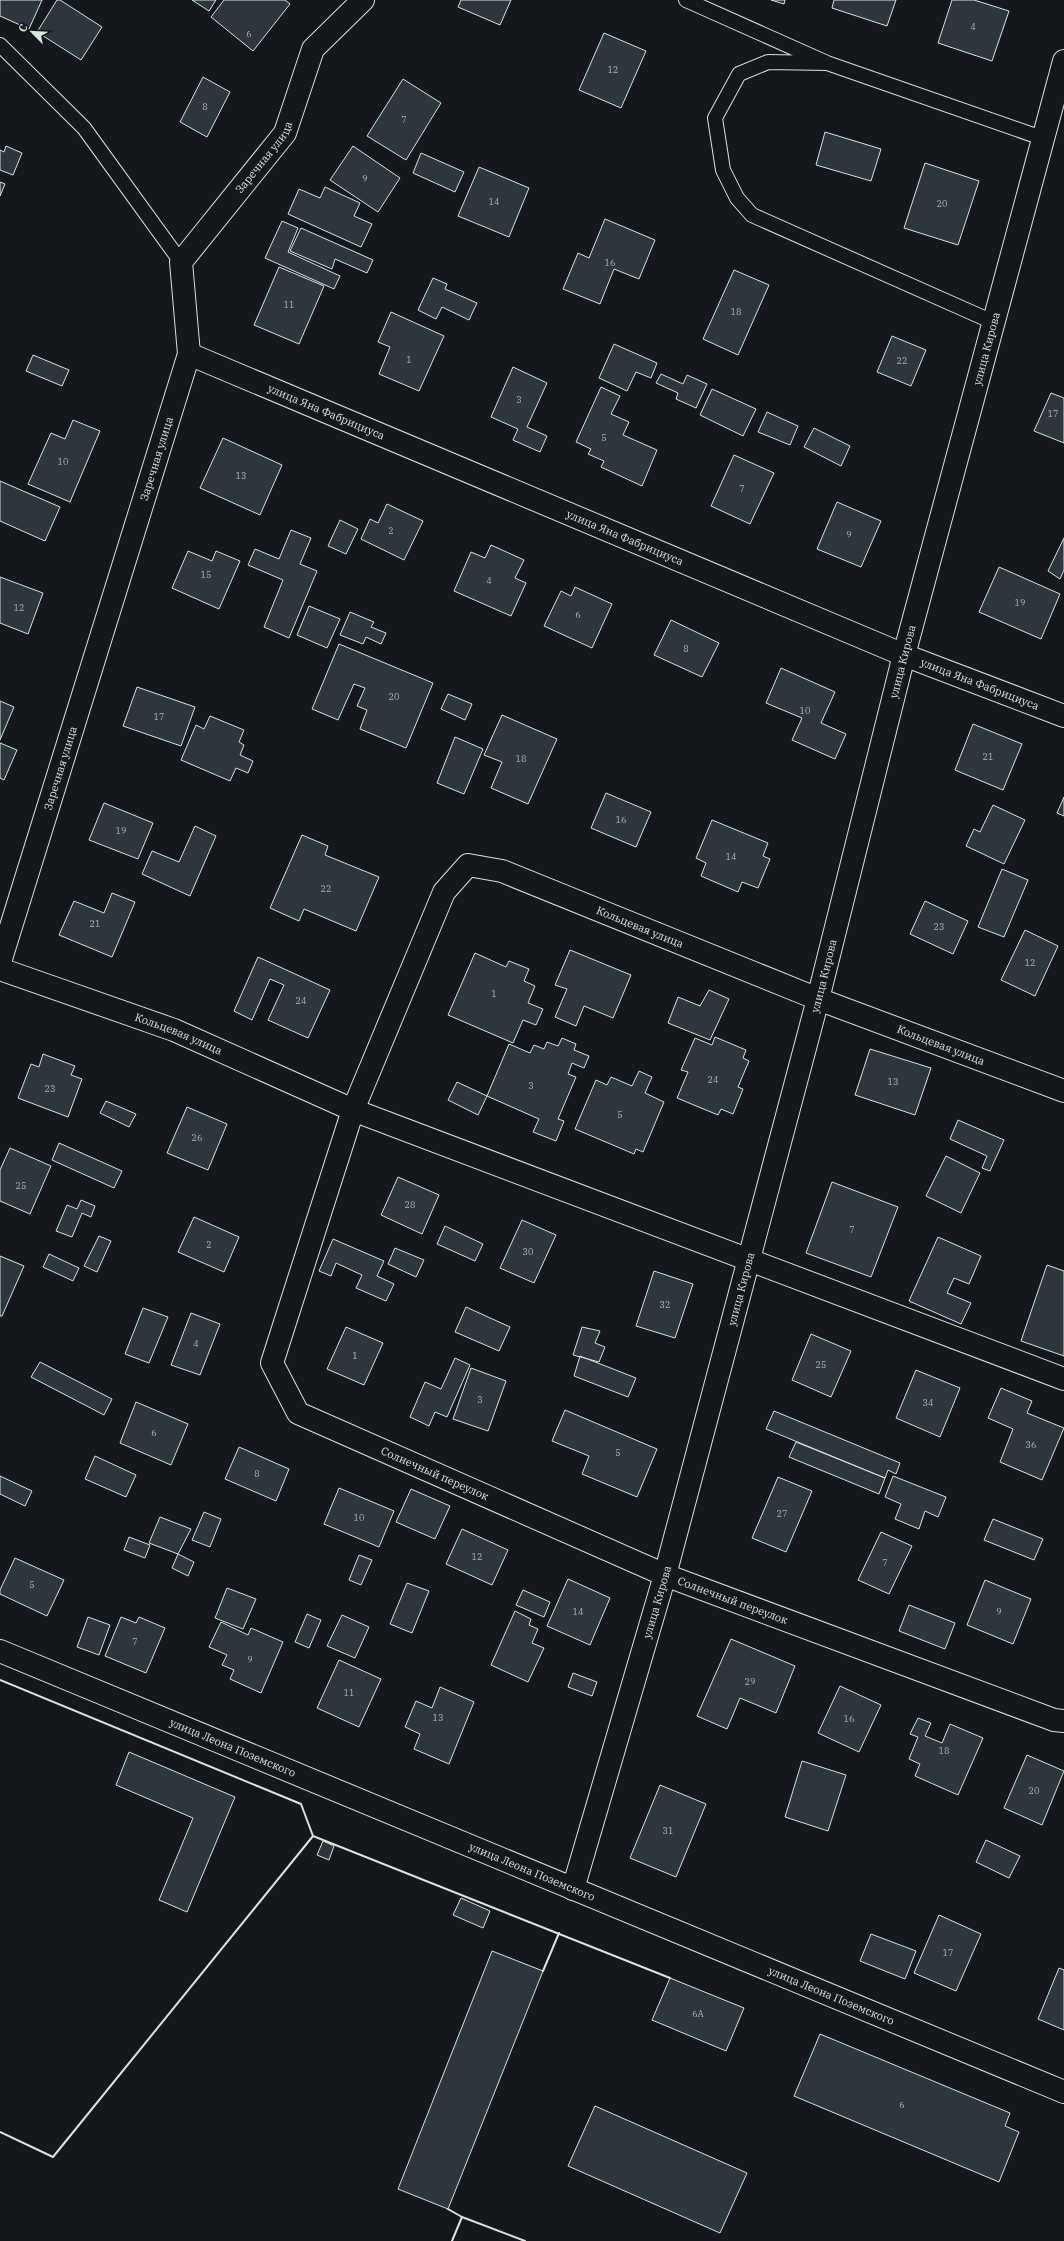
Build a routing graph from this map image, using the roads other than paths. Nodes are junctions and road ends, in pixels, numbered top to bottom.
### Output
1 (363, 0) edge
2 (686, 0) edge
3 (0, 45) edge
4 (1064, 61) edge
5 (827, 63) junction
6 (1042, 138) junction
7 (181, 262) junction
8 (993, 322) junction
9 (189, 354) junction
10 (904, 655) junction
11 (1064, 716) edge
12 (0, 962) edge
13 (0, 969) edge
14 (818, 999) junction
15 (1064, 1091) edge
16 (353, 1110) junction
17 (749, 1261) junction
18 (1064, 1379) edge
19 (298, 1413) joint
20 (665, 1575) junction
21 (0, 1651) edge
22 (1064, 1721) edge
23 (573, 1889) junction
24 (1064, 2092) edge

1 - 7 street, Заречная улица
2 - 5 lane
3 - 7 lane
4 - 6 street, улица Кирова
5 - 6 lane
5 - 8 lane
6 - 8 street, улица Кирова
7 - 9 street, Заречная улица
8 - 10 street, улица Кирова
9 - 10 street, улица Яна Фабрициуса
9 - 12 street, Заречная улица
10 - 11 street, улица Яна Фабрициуса
10 - 14 street, улица Кирова
13 - 16 street, Кольцевая улица
14 - 15 street, Кольцевая улица
14 - 16 street, Кольцевая улица
14 - 17 street, улица Кирова
16 - 17 street, Кольцевая улица
16 - 19 street, Кольцевая улица
17 - 18 street, Кольцевая улица
17 - 20 street, улица Кирова
19 - 20 street, Солнечный переулок
20 - 22 street, Солнечный переулок
20 - 23 street, улица Кирова
21 - 23 street, улица Леона Поземского
23 - 24 street, улица Леона Поземского

